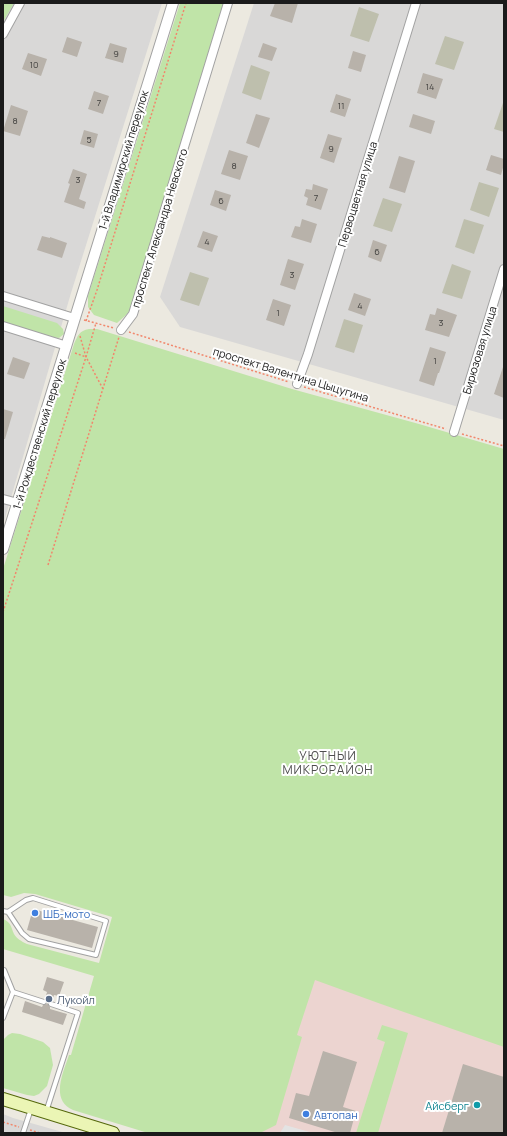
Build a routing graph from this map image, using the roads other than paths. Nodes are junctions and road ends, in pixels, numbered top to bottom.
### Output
1 (20, 3) edge
2 (172, 3) edge
3 (228, 3) edge
4 (416, 3) edge
5 (3, 34) edge
6 (504, 269) edge
7 (3, 296) edge
8 (74, 318) junction
9 (3, 326) edge
10 (121, 330) road end
11 (66, 346) junction
12 (297, 384) road end
13 (454, 432) road end
14 (3, 499) edge
15 (18, 503) junction
16 (3, 549) edge
17 (5, 912) edge
18 (3, 970) edge
19 (13, 992) junction
20 (44, 1002) dead end
21 (51, 1004) dead end
22 (3, 1018) edge
23 (3, 1099) edge
24 (31, 1108) junction
25 (46, 1112) junction
26 (23, 1133) edge
27 (113, 1133) edge

1 - 5 street
2 - 8 street, 1-й Владимирский переулок
3 - 10 street, проспект Александра Невского
4 - 12 street, Первоцветная улица
6 - 13 street, Бирюзовая улица
7 - 8 street
8 - 11 street, 1-й Рождественский переулок
9 - 11 street
11 - 15 street, 1-й Рождественский переулок
14 - 15 street
15 - 16 street, 1-й Рождественский переулок
17 - 17 lane
18 - 19 lane
19 - 20 lane
19 - 22 lane
21 - 25 lane
23 - 24 main road
24 - 25 main road
24 - 26 lane
25 - 27 main road

